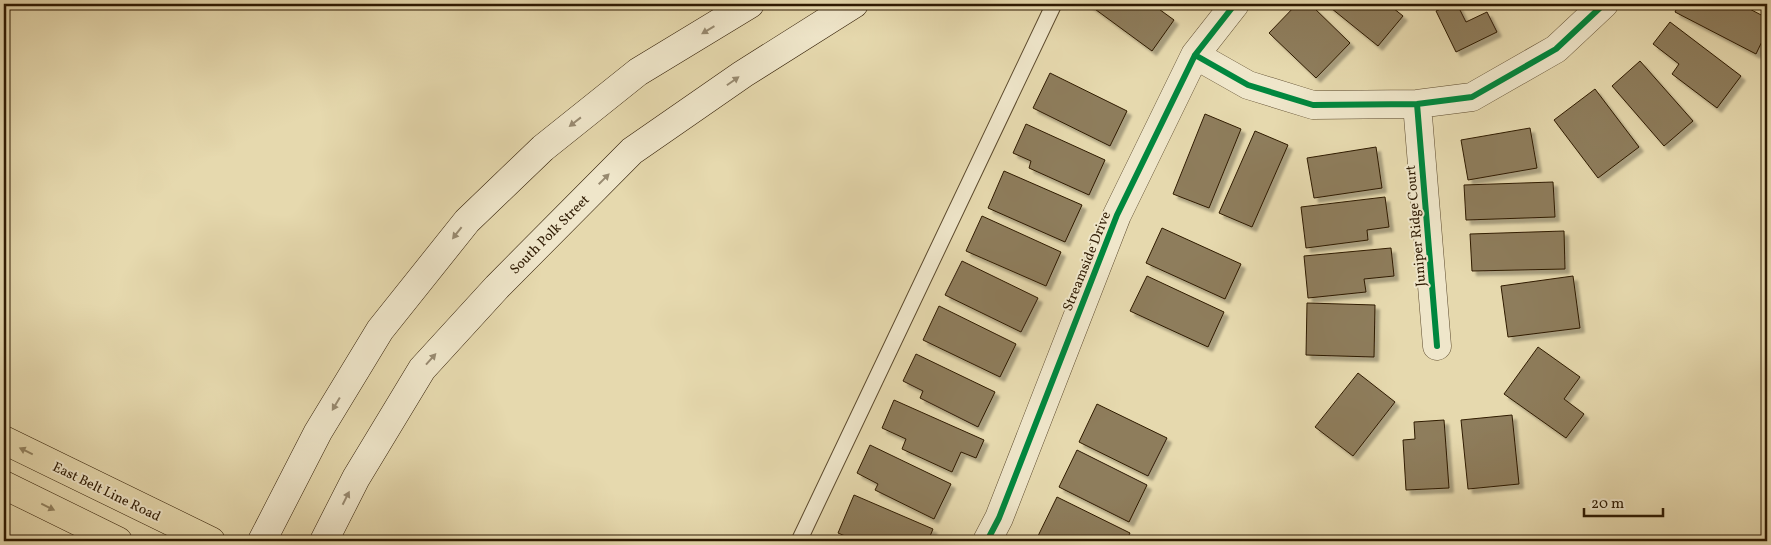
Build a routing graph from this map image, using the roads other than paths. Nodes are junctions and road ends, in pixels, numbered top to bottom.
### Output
1 (750, 4) edge
2 (854, 4) edge
3 (1054, 4) edge
4 (1236, 4) edge
5 (1604, 4) edge
6 (1195, 55) junction
7 (1417, 104) junction
8 (1437, 346) dead end
9 (4, 440) edge
10 (4, 486) edge
11 (118, 541) edge
12 (211, 541) edge
13 (262, 541) edge
14 (324, 541) edge
15 (799, 541) edge
16 (987, 541) edge

1 -> 13 main road
14 -> 2 main road, South Polk Street
3 - 15 lane
4 - 6 main road, Streamside Drive
5 - 7 main road
6 - 7 main road
6 - 16 main road, Streamside Drive
7 - 8 main road, Juniper Ridge Court
12 -> 9 main road, East Belt Line Road
10 -> 11 main road

